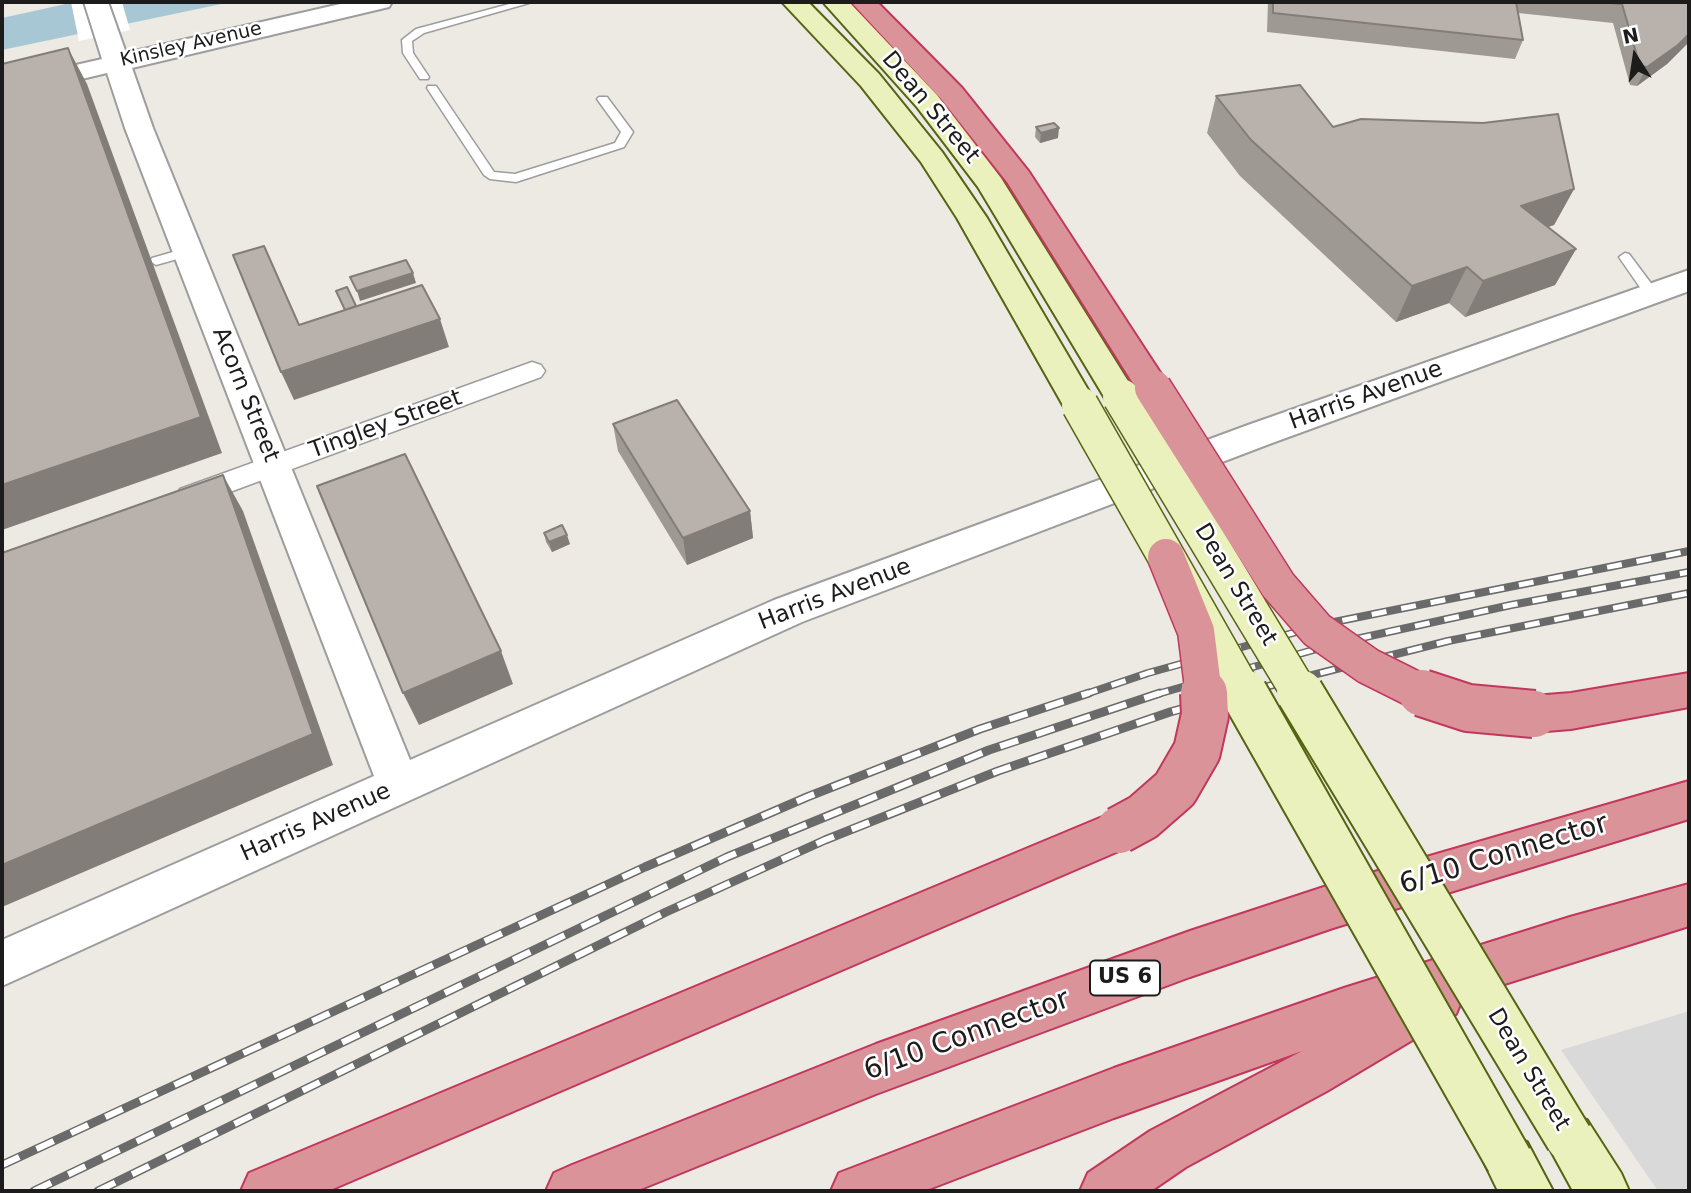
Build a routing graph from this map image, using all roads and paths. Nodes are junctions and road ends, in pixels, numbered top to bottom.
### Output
1 (96, 2) edge
2 (380, 2) edge
3 (794, 2) edge
4 (835, 2) edge
5 (863, 2) edge
6 (523, 3) edge
7 (114, 63) junction
8 (424, 77) dead end
9 (432, 88) dead end
10 (2, 90) edge
11 (606, 104) dead end
12 (1625, 257) dead end
13 (1689, 280) edge
14 (1651, 293) junction
15 (532, 371) dead end
16 (1137, 393) junction
17 (274, 466) junction
18 (170, 503) edge
19 (1166, 557) junction
20 (1689, 690) edge
21 (398, 786) junction
22 (1689, 800) edge
23 (1689, 905) edge
24 (1498, 962) junction
25 (2, 963) edge
26 (1518, 1176) edge
27 (267, 1191) edge
28 (572, 1191) edge
29 (857, 1191) edge
30 (1106, 1191) edge
31 (1603, 1191) edge

1 - 7 street, Acorn Street
2 - 7 street, Kinsley Avenue
3 - 19 main road, Dean Street, bridge
4 - 16 main road, Dean Street
5 - 16 highway
6 - 8 lane
7 - 10 street, Kinsley Avenue
7 - 17 street, Acorn Street
9 - 11 lane
12 - 14 lane
13 - 14 street, Harris Avenue
14 - 21 street, Harris Avenue
15 - 17 street, Tingley Street
16 - 20 highway, bridge
16 - 31 main road, Dean Street, bridge
17 - 18 street, Tingley Street
17 - 21 street, Acorn Street
19 - 26 main road, Dean Street, bridge
19 - 27 highway, bridge
21 - 25 street, Harris Avenue
22 - 28 highway, 6/10 Connector / US 6
23 - 24 highway
24 - 29 highway
24 - 30 highway

